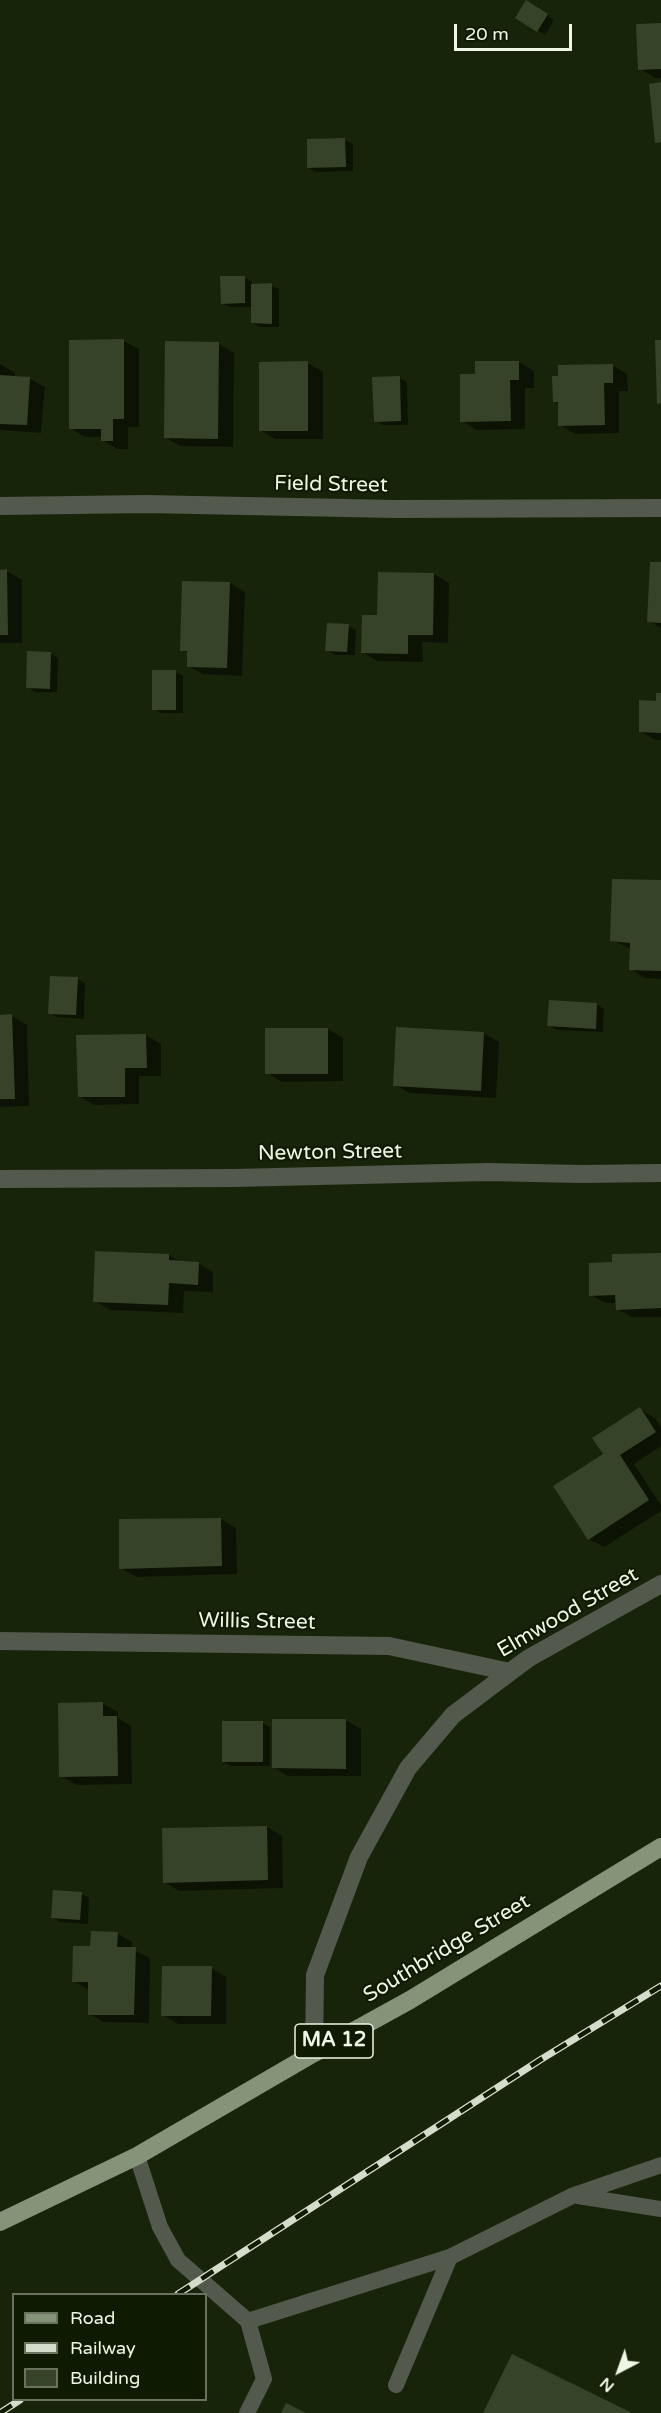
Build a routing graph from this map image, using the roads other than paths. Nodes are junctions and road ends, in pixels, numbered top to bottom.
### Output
1 (0, 506) edge
2 (661, 508) edge
3 (661, 1173) edge
4 (0, 1179) edge
5 (661, 1584) edge
6 (0, 1641) edge
7 (510, 1672) junction
8 (661, 1847) edge
9 (314, 2052) junction
10 (137, 2156) junction
11 (661, 2165) edge
12 (574, 2195) junction
13 (661, 2209) edge
14 (0, 2222) edge
15 (450, 2257) junction
16 (248, 2321) junction
17 (396, 2385) dead end
18 (247, 2413) edge

1 - 2 street, Field Street
3 - 4 street, Newton Street
5 - 7 street, Elmwood Street
6 - 7 street, Willis Street
7 - 9 street, Elmwood Street
8 - 9 main road, Southbridge Street / MA 12
9 - 10 main road, Southbridge Street / MA 12
10 - 14 main road, Southbridge Street / MA 12
10 - 16 lane
11 - 12 lane
12 - 13 lane
12 - 15 lane
15 - 16 lane
15 - 17 lane
16 - 18 lane

